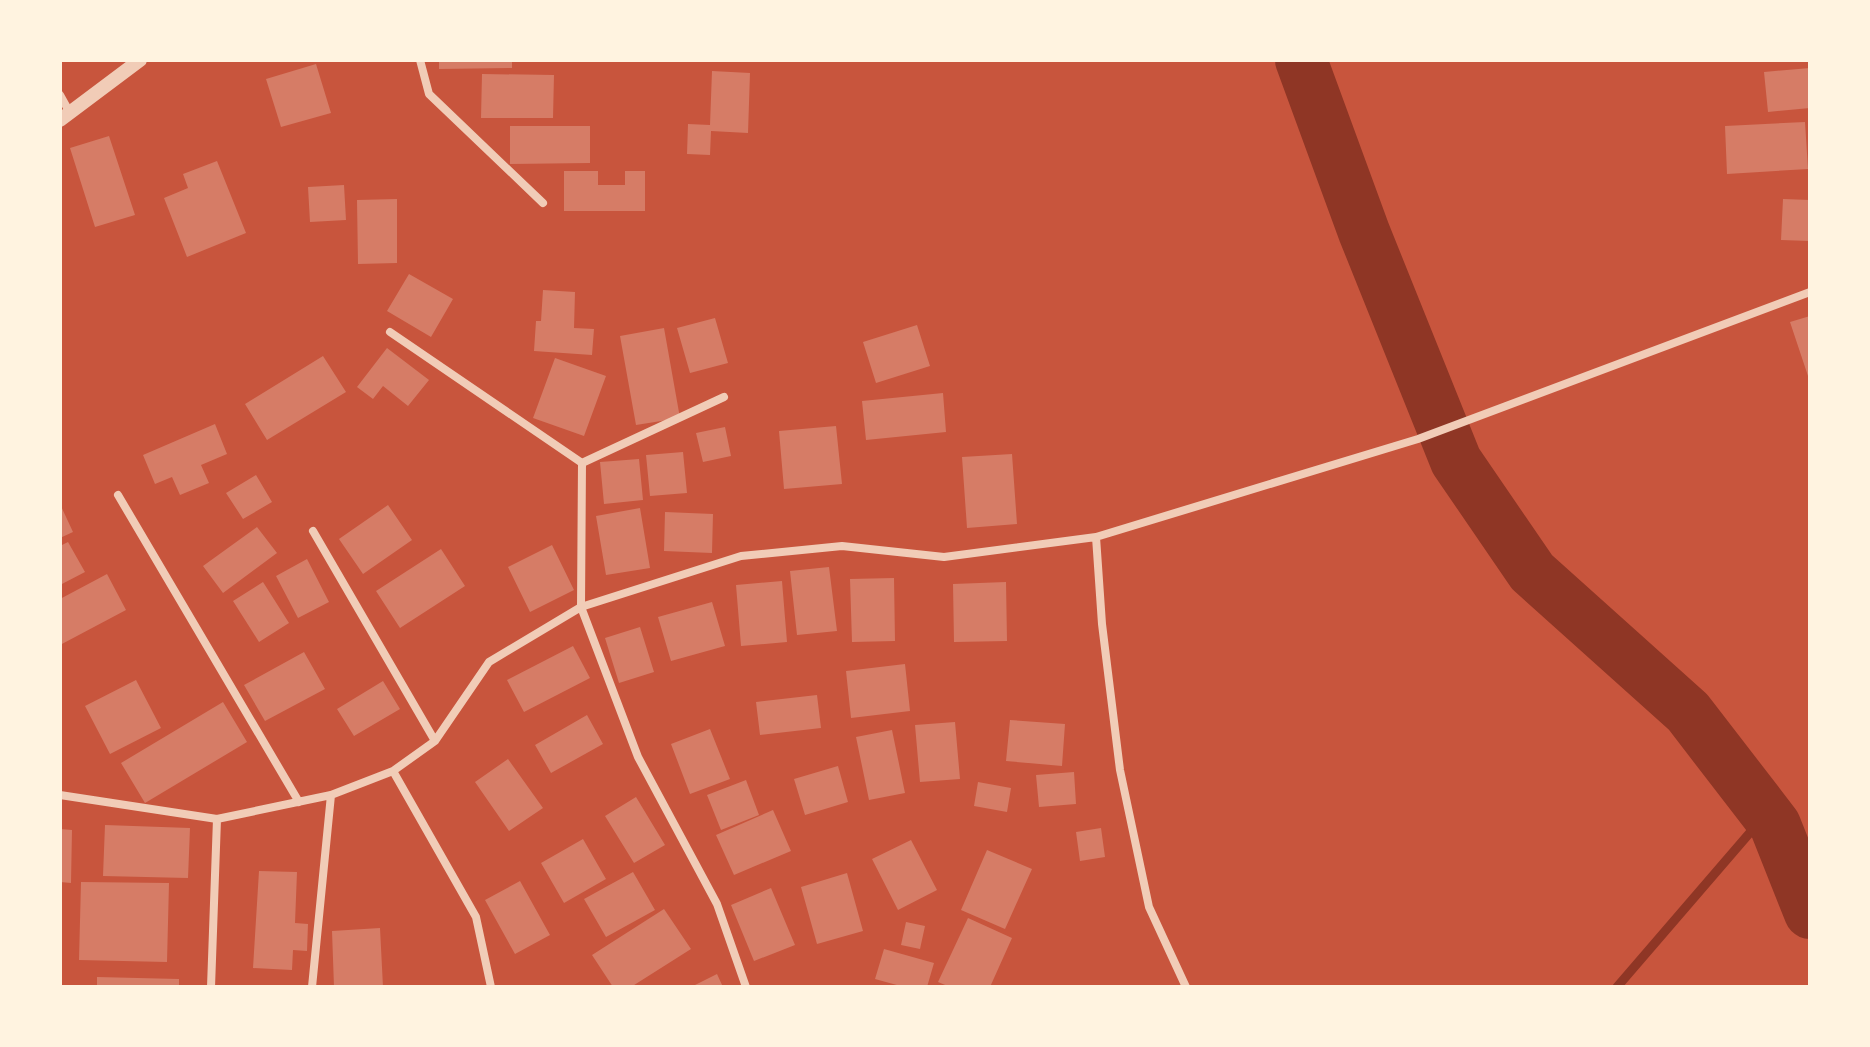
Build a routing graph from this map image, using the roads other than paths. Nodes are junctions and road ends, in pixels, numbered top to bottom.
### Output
1 (140, 60) edge
2 (420, 60) edge
3 (60, 95) edge
4 (65, 117) edge
5 (543, 203) dead end
6 (1810, 292) edge
7 (390, 332) dead end
8 (724, 397) dead end
9 (582, 463) junction
10 (118, 495) dead end
11 (313, 531) dead end
12 (1096, 537) junction
13 (581, 607) junction
14 (435, 741) junction
15 (393, 771) junction
16 (60, 795) edge
17 (331, 795) junction
18 (299, 802) junction
19 (217, 819) junction
20 (211, 987) edge
21 (312, 987) edge
22 (491, 987) edge
23 (746, 987) edge
24 (1186, 987) edge

1 - 4 street
2 - 5 street
3 - 4 street
6 - 12 street
7 - 9 street
8 - 9 street
9 - 13 street
10 - 18 street
11 - 14 street
12 - 13 street
12 - 24 street
13 - 14 street
13 - 23 street
14 - 15 street
15 - 17 street
15 - 22 street
16 - 19 street
17 - 18 street
17 - 21 street
18 - 19 street
19 - 20 street

